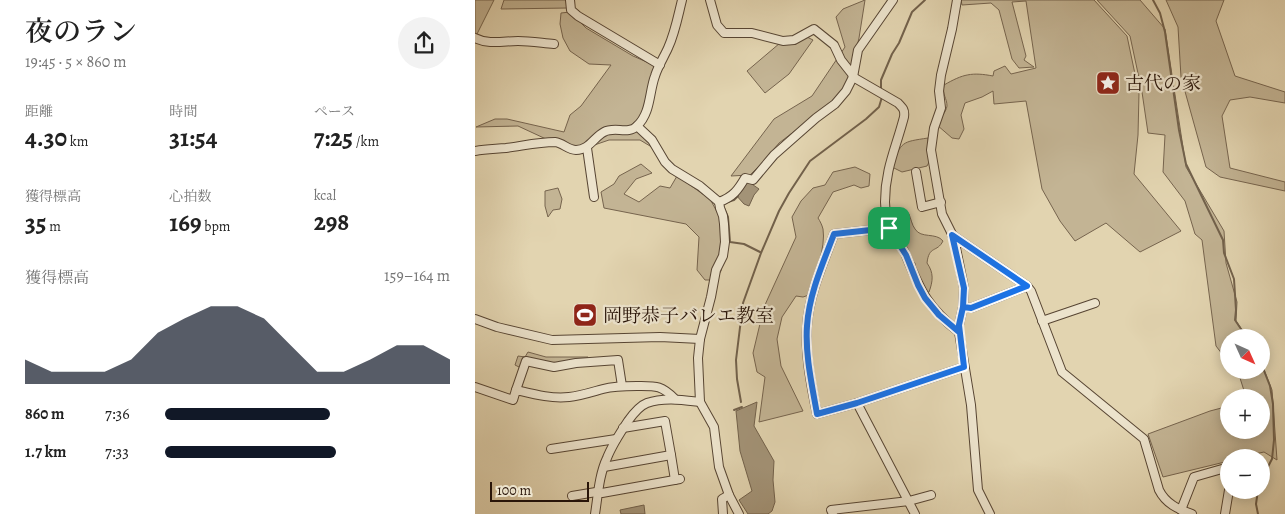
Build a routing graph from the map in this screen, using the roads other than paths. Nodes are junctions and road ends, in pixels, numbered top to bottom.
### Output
1 (570, 0) edge
2 (682, 0) edge
3 (710, 0) edge
4 (893, 0) edge
5 (957, 0) edge
6 (475, 38) edge
7 (554, 44) dead end
8 (660, 65) junction
9 (853, 77) junction
10 (637, 126) junction
11 (587, 148) junction
12 (475, 151) edge
13 (916, 172) dead end
14 (594, 198) dead end
15 (719, 202) junction
16 (941, 202) junction
17 (889, 228) junction
18 (952, 235) junction
19 (1027, 286) junction
20 (1095, 303) dead end
21 (963, 307) junction
22 (475, 319) edge
23 (1042, 322) junction
24 (959, 332) junction
25 (700, 339) junction
26 (964, 367) junction
27 (622, 386) junction
28 (475, 387) edge
29 (516, 390) junction
30 (675, 399) junction
31 (700, 402) junction
32 (857, 403) junction
33 (623, 428) junction
34 (616, 439) junction
35 (553, 446) dead end
36 (671, 455) junction
37 (604, 467) junction
38 (1220, 470) edge
39 (598, 493) junction
40 (729, 495) junction
41 (931, 495) dead end
42 (572, 496) dead end
43 (1228, 499) edge
44 (909, 501) junction
45 (1181, 510) junction
46 (595, 514) edge
47 (723, 514) edge
48 (739, 514) edge
49 (833, 514) edge
50 (915, 514) edge
51 (990, 514) edge
52 (1192, 514) edge
53 (1225, 514) edge

1 - 8 street
2 - 8 street
3 - 9 street
4 - 9 street
5 - 16 street
6 - 7 street
8 - 10 street
9 - 15 street
9 - 17 street
10 - 11 street
10 - 15 street
11 - 12 street
11 - 14 street
13 - 16 street
15 - 25 street
16 - 18 street
17 - 24 street
17 - 32 street
18 - 19 street
18 - 21 street
19 - 21 street
19 - 23 street
20 - 23 street
21 - 24 street
22 - 25 street
23 - 45 street
24 - 26 street
25 - 31 street
26 - 32 street
26 - 51 street
27 - 29 street
27 - 29 street
27 - 30 street
28 - 29 street
30 - 31 street
30 - 33 street
31 - 40 street
32 - 44 street
33 - 34 street
33 - 36 street
34 - 35 street
34 - 37 street
36 - 37 street
36 - 39 street
37 - 39 street
38 - 45 street
39 - 42 street
39 - 46 street
40 - 47 street
40 - 48 street
41 - 44 street
43 - 53 street
44 - 49 street
44 - 50 street
45 - 52 street

